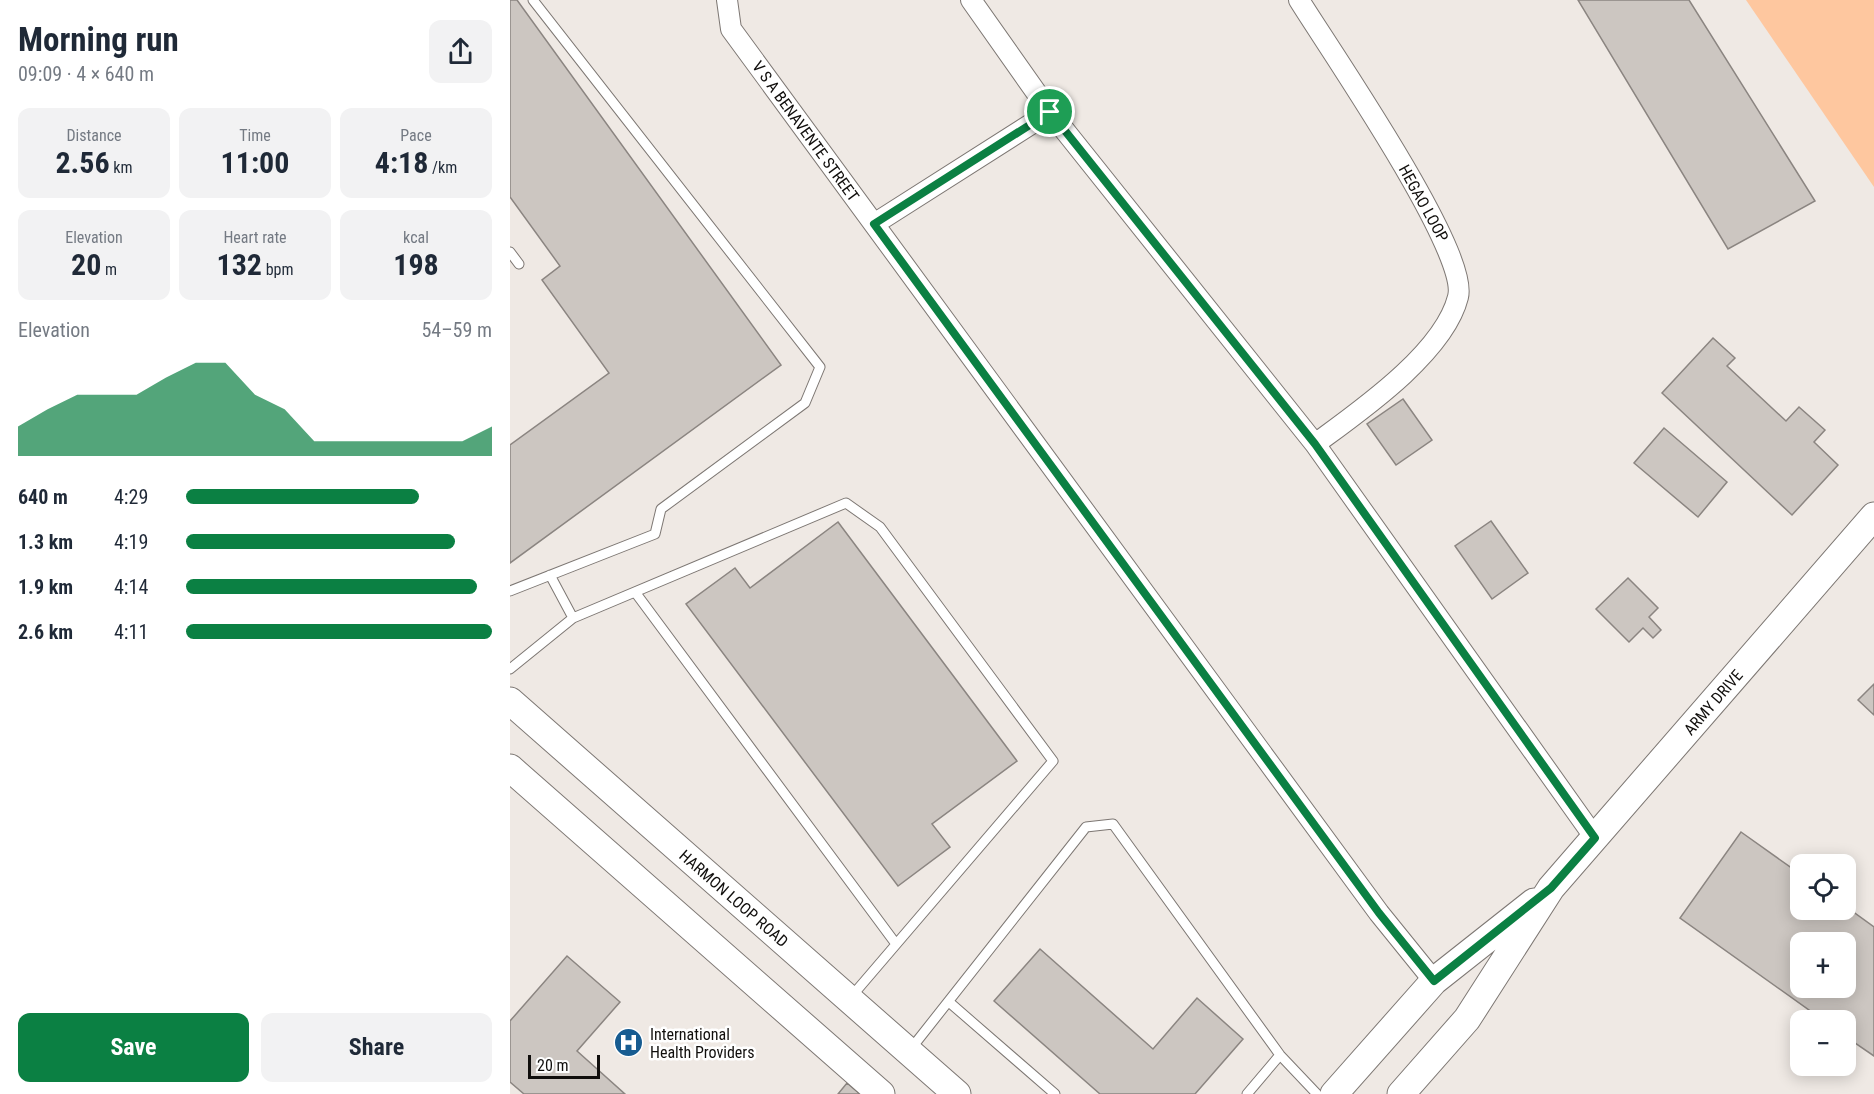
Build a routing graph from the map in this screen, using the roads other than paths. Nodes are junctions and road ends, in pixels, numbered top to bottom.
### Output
1 (533, 0) edge
2 (727, 0) edge
3 (971, 0) edge
4 (1299, 0) edge
5 (1050, 112) junction
6 (874, 224) junction
7 (510, 252) edge
8 (519, 264) dead end
9 (1315, 444) junction
10 (1874, 516) edge
11 (550, 575) junction
12 (510, 591) edge
13 (635, 592) junction
14 (573, 618) junction
15 (510, 669) edge
16 (510, 701) edge
17 (510, 768) edge
18 (1595, 838) junction
19 (1551, 888) junction
20 (896, 944) junction
21 (1434, 981) junction
22 (849, 999) junction
23 (949, 1002) junction
24 (909, 1052) junction
25 (1280, 1055) junction
26 (881, 1094) edge
27 (957, 1094) edge
28 (1055, 1094) edge
29 (1247, 1094) edge
30 (1317, 1094) edge
31 (1334, 1094) edge
32 (1401, 1094) edge

1 - 11 lane
2 - 6 street, V S A BENAVENTE STREET
3 - 5 street
4 - 9 street, HEGAO LOOP
5 - 6 street
5 - 9 street
6 - 21 street, V S A BENAVENTE STREET
7 - 8 lane
9 - 18 street
10 - 18 main road, ARMY DRIVE
11 - 12 lane
11 - 14 lane
13 - 14 lane
13 - 20 lane
13 - 20 lane
14 - 15 lane
16 - 22 main road, HARMON LOOP ROAD
17 - 26 main road
18 - 19 main road, ARMY DRIVE
19 - 21 main road, ARMY DRIVE
19 - 32 main road, ARMY DRIVE
20 - 22 lane
21 - 31 main road, ARMY DRIVE
22 - 24 main road, HARMON LOOP ROAD
23 - 24 lane
23 - 25 lane
23 - 28 lane
24 - 27 main road, HARMON LOOP ROAD
25 - 29 lane
25 - 30 lane

